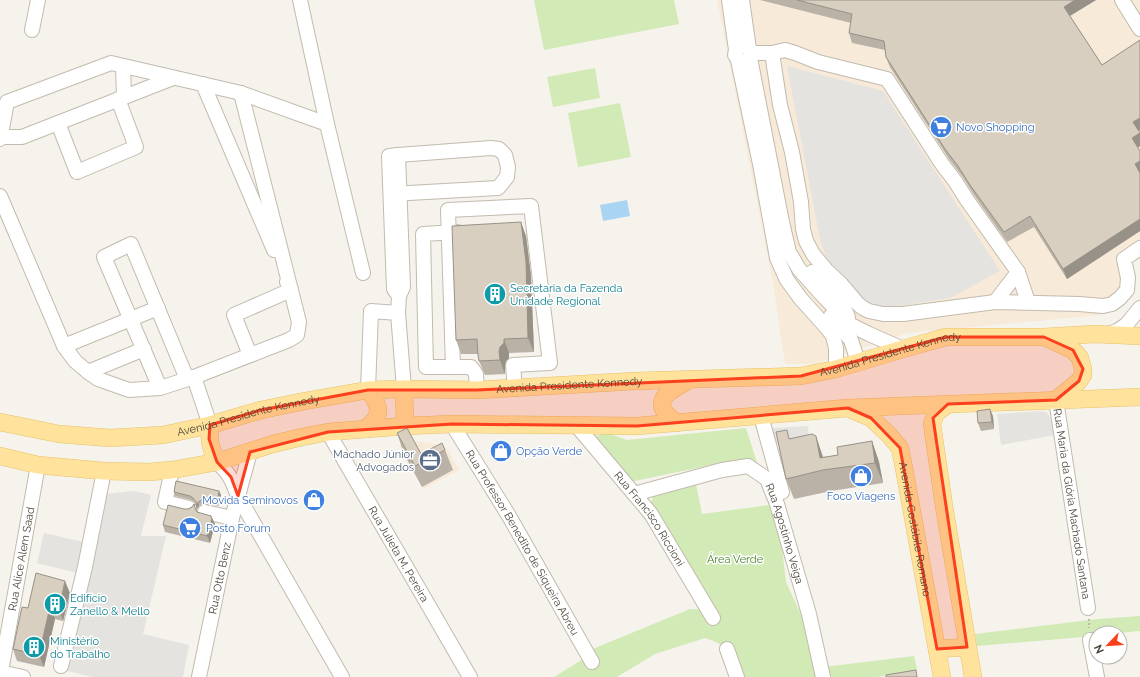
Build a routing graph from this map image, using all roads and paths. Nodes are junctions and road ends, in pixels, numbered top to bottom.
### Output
1 (38, 0) edge
2 (300, 0) edge
3 (729, 0) edge
4 (742, 0) edge
5 (1122, 0) edge
6 (1140, 29) edge
7 (32, 30) dead end
8 (772, 53) junction
9 (744, 54) junction
10 (123, 66) junction
11 (173, 78) junction
12 (203, 84) junction
13 (241, 93) junction
14 (121, 98) junction
15 (58, 123) junction
16 (327, 124) junction
17 (0, 138) edge
18 (797, 180) junction
19 (776, 191) junction
20 (395, 194) junction
21 (0, 196) edge
22 (533, 227) junction
23 (517, 228) edge
24 (471, 231) edge
25 (448, 232) junction
26 (1140, 248) edge
27 (1018, 272) junction
28 (363, 273) dead end
29 (784, 274) junction
30 (291, 290) junction
31 (995, 302) junction
32 (1028, 302) junction
33 (158, 308) junction
34 (1140, 308) edge
35 (398, 313) junction
36 (131, 319) junction
37 (1108, 334) junction
38 (1140, 336) edge
39 (1044, 337) junction
40 (64, 346) junction
41 (903, 348) junction
42 (144, 349) junction
43 (250, 355) junction
44 (858, 362) junction
45 (453, 368) junction
46 (836, 369) junction
47 (88, 372) junction
48 (190, 378) junction
49 (691, 379) junction
50 (160, 388) junction
51 (404, 389) junction
52 (515, 389) junction
53 (368, 390) junction
54 (477, 390) junction
55 (1140, 397) edge
56 (1056, 400) junction
57 (948, 404) junction
58 (848, 408) junction
59 (761, 416) junction
60 (0, 422) edge
61 (677, 423) junction
62 (452, 424) junction
63 (210, 425) junction
64 (405, 426) junction
65 (577, 426) junction
66 (365, 429) junction
67 (328, 432) junction
68 (250, 452) junction
69 (0, 456) edge
70 (218, 462) junction
71 (38, 465) junction
72 (172, 470) junction
73 (104, 471) junction
74 (782, 492) dead end
75 (634, 494) junction
76 (238, 496) junction
77 (189, 508) edge
78 (205, 512) dead end
79 (232, 518) junction
80 (1088, 608) joint
81 (713, 618) dead end
82 (1089, 625) edge
83 (967, 647) junction
84 (727, 649) dead end
85 (937, 649) junction
86 (592, 662) dead end
87 (1094, 665) edge
88 (61, 666) dead end
89 (1, 674) edge
90 (23, 677) edge
91 (199, 677) edge
92 (342, 677) edge
93 (470, 677) edge
94 (737, 677) edge
95 (823, 677) edge
96 (942, 677) edge
97 (973, 677) edge
98 (1096, 677) edge

1 - 7 street
2 - 16 street
3 - 9 street
4 - 9 street
5 - 6 street
8 - 9 street
8 - 18 street
8 - 27 street
9 - 19 street
9 - 29 street
10 - 11 street
10 - 14 street
10 - 17 street
11 - 12 street
11 - 14 street
12 - 13 street
12 - 30 street
13 - 16 street
13 - 30 street
14 - 15 street
14 - 15 street
15 - 17 street
16 - 28 street
18 - 19 street
18 - 31 street
19 - 41 street
20 - 20 street
20 - 35 street
21 - 40 street
22 - 23 street
22 - 25 street
22 - 52 street
24 - 25 street
25 - 45 street
25 - 45 street
26 - 32 street
27 - 31 street
27 - 32 street
29 - 44 street
29 - 46 street
30 - 43 street
30 - 43 street
31 - 32 street
33 - 36 street
33 - 36 street
33 - 48 street
34 - 37 street
35 - 51 street
35 - 53 street
36 - 40 street
36 - 42 street
37 - 38 main road, Avenida Presidente Kennedy
37 - 39 main road, Avenida Presidente Kennedy
39 - 41 main road, Avenida Presidente Kennedy
39 - 56 main road
40 - 47 street
41 - 44 main road, Avenida Presidente Kennedy
42 - 47 street
42 - 50 street
43 - 48 street
44 - 46 main road, Avenida Presidente Kennedy
45 - 54 street
46 - 49 main road, Avenida Presidente Kennedy
47 - 50 street
48 - 50 street
48 - 63 street
49 - 52 main road, Avenida Presidente Kennedy
49 - 61 main road
51 - 53 main road, Avenida Presidente Kennedy
51 - 54 main road, Avenida Presidente Kennedy
51 - 64 main road
52 - 54 main road, Avenida Presidente Kennedy
53 - 63 main road, Avenida Presidente Kennedy
53 - 66 main road
55 - 56 main road
56 - 57 main road
56 - 80 street, Rua Maria da Glória Machado Santana
57 - 58 main road
57 - 83 main road
58 - 59 main road
58 - 85 main road, Avenida Costábile Romano
59 - 61 main road
59 - 74 street
60 - 63 main road, Avenida Presidente Kennedy
61 - 65 main road
62 - 64 main road
62 - 65 main road
62 - 86 street, Rua Professor Benedito de Siqueira Abreu
63 - 70 main road
64 - 66 main road
65 - 75 street, Rua Francisco Riccioni
66 - 67 main road
67 - 68 main road
67 - 93 street, Rua Julieta M. Pereira
68 - 70 main road
68 - 76 street, Rua Otto Benz
69 - 71 main road
70 - 72 main road
70 - 76 street
71 - 73 main road
71 - 89 street, Rua Alice Alem Saad
72 - 73 main road
72 - 77 street
73 - 88 street
75 - 81 street, Rua Francisco Riccioni
75 - 95 street, Rua Agostinho Veiga
76 - 79 street, Rua Otto Benz
76 - 92 street
78 - 79 street
79 - 91 street, Rua Otto Benz
80 - 82 path
83 - 85 main road
83 - 97 main road
84 - 94 street
85 - 96 main road, Avenida Costábile Romano
87 - 98 street
89 - 90 street

